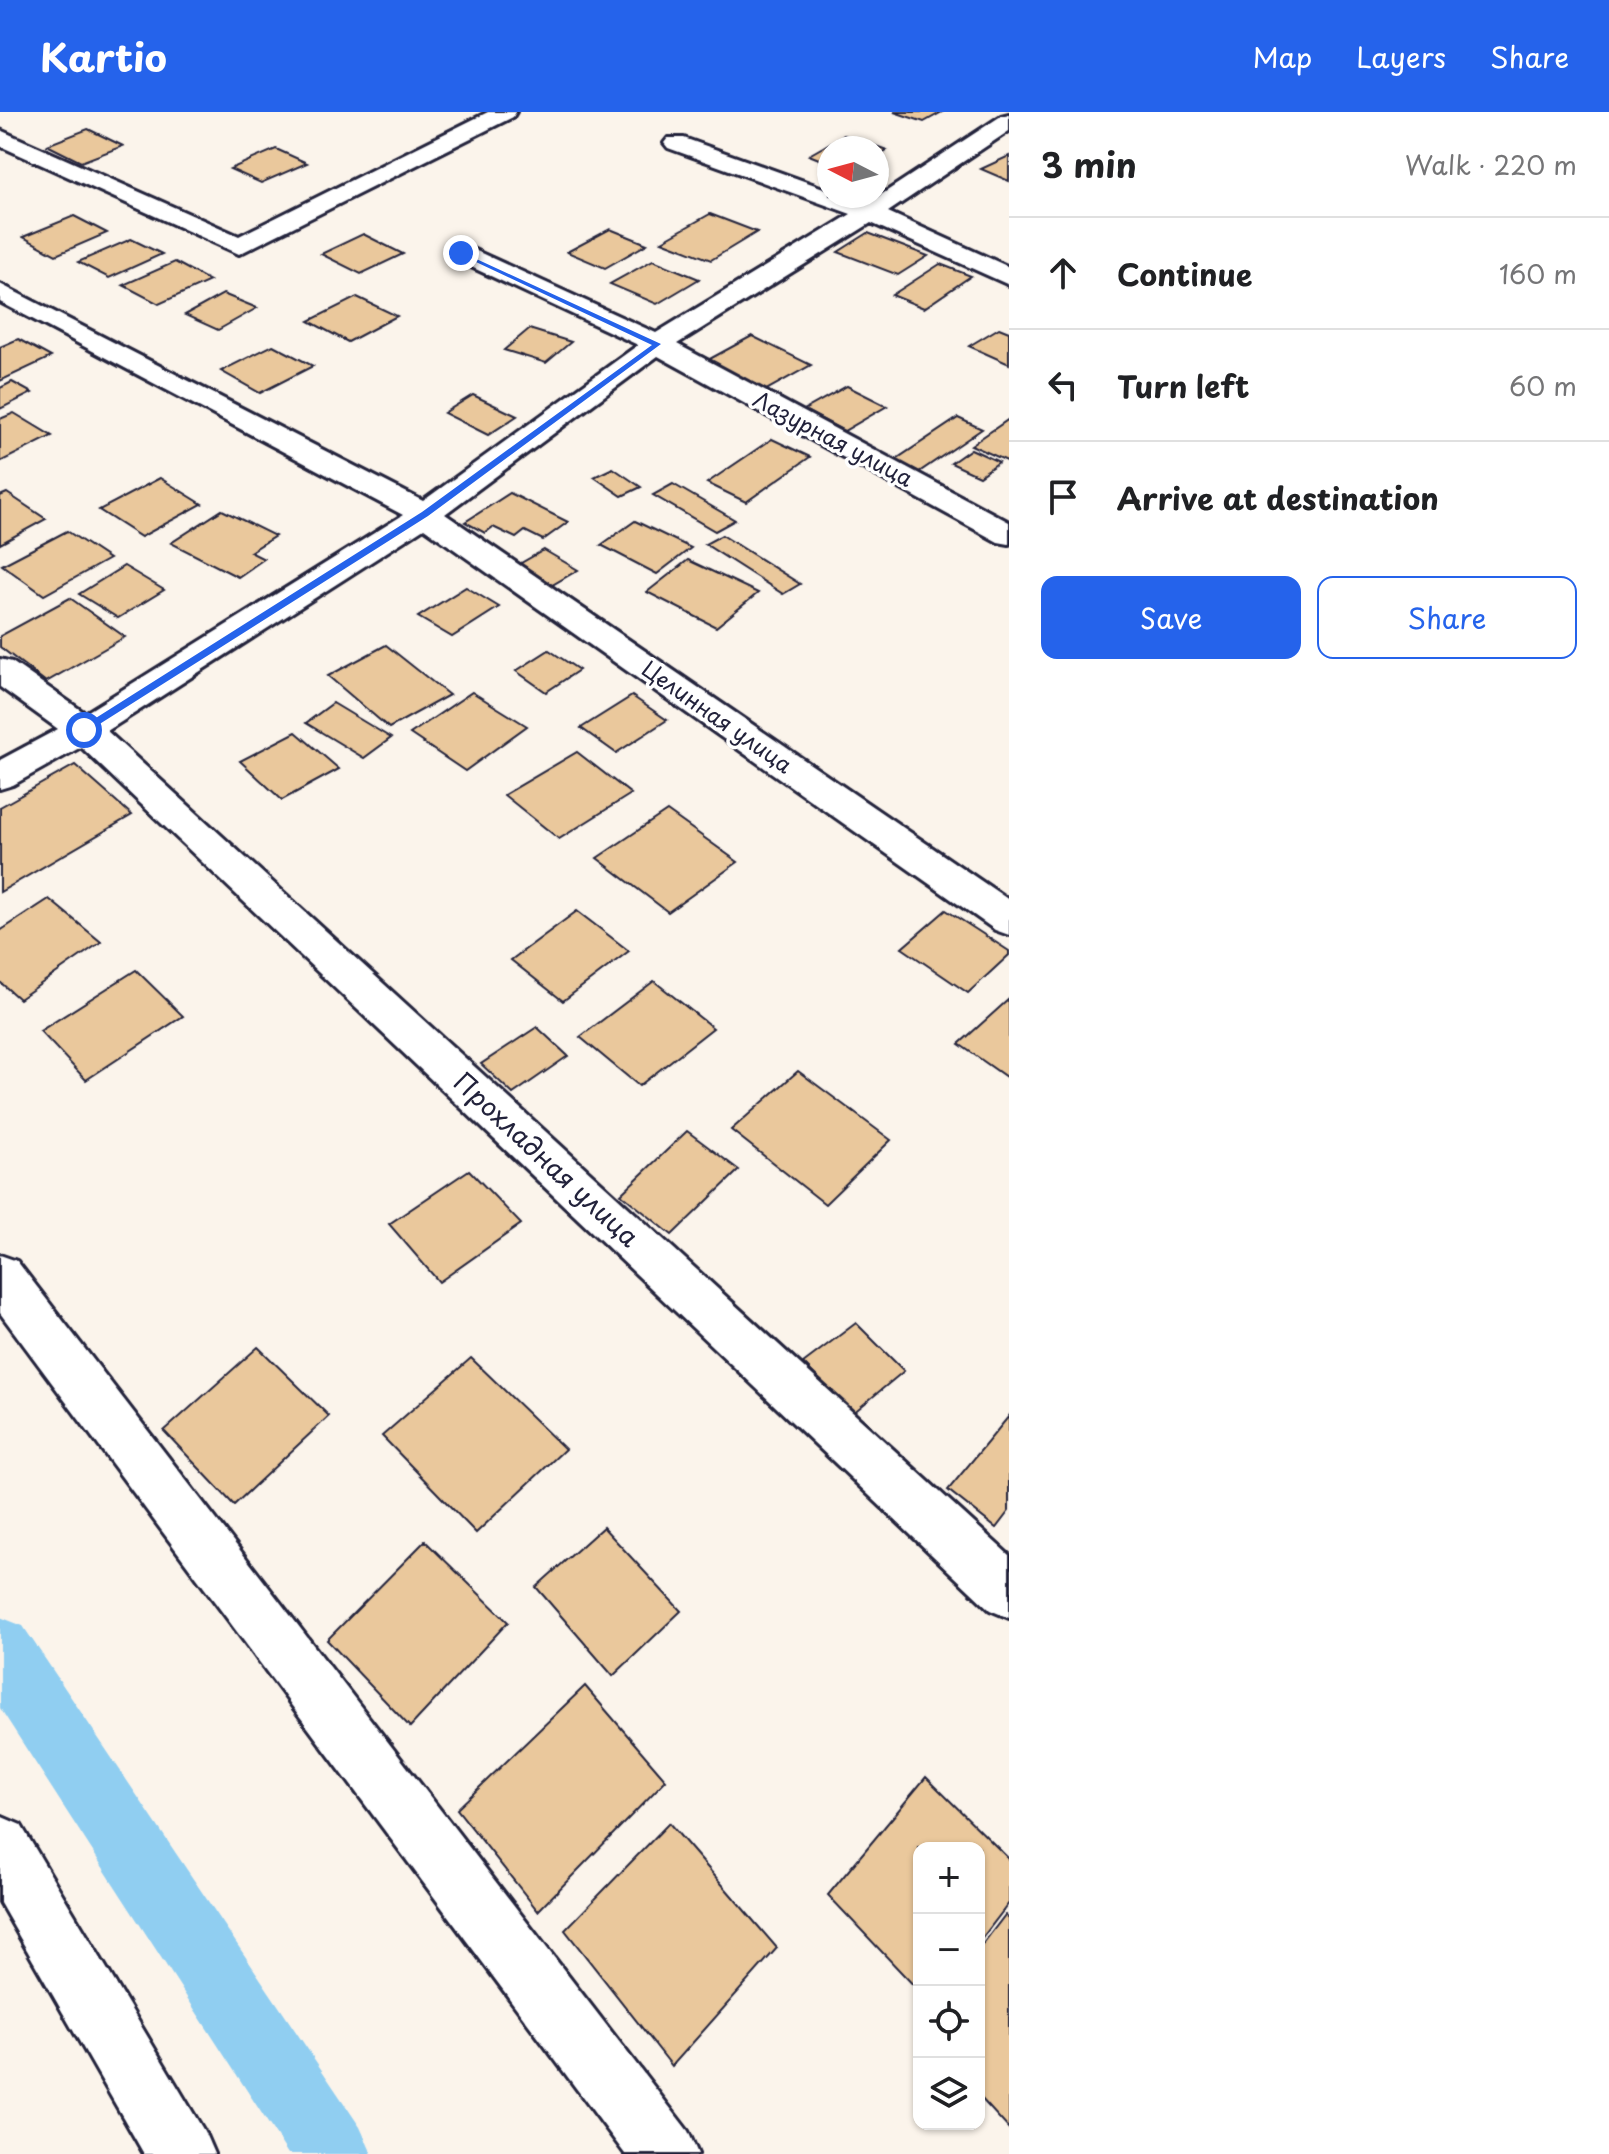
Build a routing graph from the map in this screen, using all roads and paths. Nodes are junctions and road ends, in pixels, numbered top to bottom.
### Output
1 (505, 112) edge
2 (1009, 121) edge
3 (0, 137) edge
4 (676, 143) dead end
5 (870, 213) junction
6 (461, 253) dead end
7 (1009, 277) edge
8 (0, 292) edge
9 (657, 344) junction
10 (425, 514) junction
11 (1009, 535) edge
12 (0, 670) edge
13 (84, 730) junction
14 (0, 776) edge
15 (1009, 920) edge
16 (0, 1276) edge
17 (1009, 1591) edge
18 (0, 1846) edge
19 (181, 2154) edge
20 (665, 2154) edge

1 - 3 street
2 - 5 street
4 - 5 street
5 - 7 street
5 - 9 street
6 - 9 street, Лазурная улица
8 - 10 street, Целинная улица
9 - 10 street
9 - 11 street, Лазурная улица
10 - 13 street
10 - 15 street, Целинная улица
12 - 13 street, Прохладная улица
13 - 14 street
13 - 17 street, Прохладная улица
16 - 20 street
18 - 19 street

